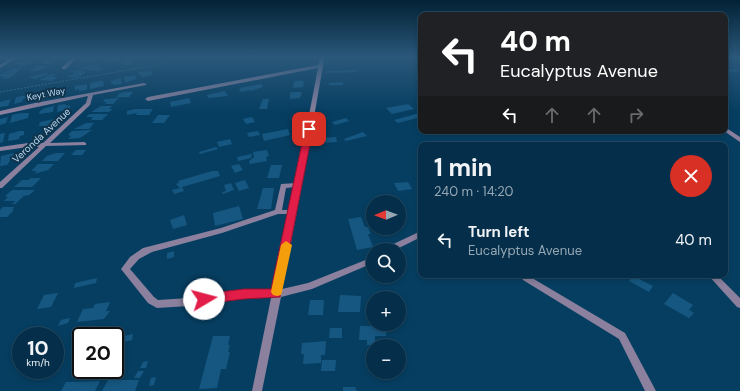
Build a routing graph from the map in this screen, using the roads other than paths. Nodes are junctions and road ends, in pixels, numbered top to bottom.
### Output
1 (273, 75) edge
2 (319, 75) edge
3 (144, 84) dead end
4 (91, 94) junction
5 (148, 99) dead end
6 (0, 113) edge
7 (728, 131) edge
8 (740, 140) edge
9 (84, 144) dead end
10 (44, 145) junction
11 (0, 150) edge
12 (299, 185) junction
13 (0, 186) edge
14 (278, 212) junction
15 (293, 212) junction
16 (418, 235) edge
17 (402, 243) edge
18 (366, 263) edge
19 (526, 278) dead end
20 (715, 278) edge
21 (276, 294) junction
22 (740, 304) edge
23 (257, 391) edge
24 (651, 391) edge

1 - 5 street
2 - 12 street
3 - 4 street, Keyt Way
4 - 6 street, Keyt Way
4 - 10 street, Veronda Avenue
7 - 8 street
9 - 10 street
10 - 11 street
10 - 13 street, Veronda Avenue
12 - 14 street
12 - 15 street
14 - 15 street
14 - 21 street
15 - 21 street
16 - 17 street
18 - 21 street
19 - 24 street
20 - 22 street
21 - 23 street

